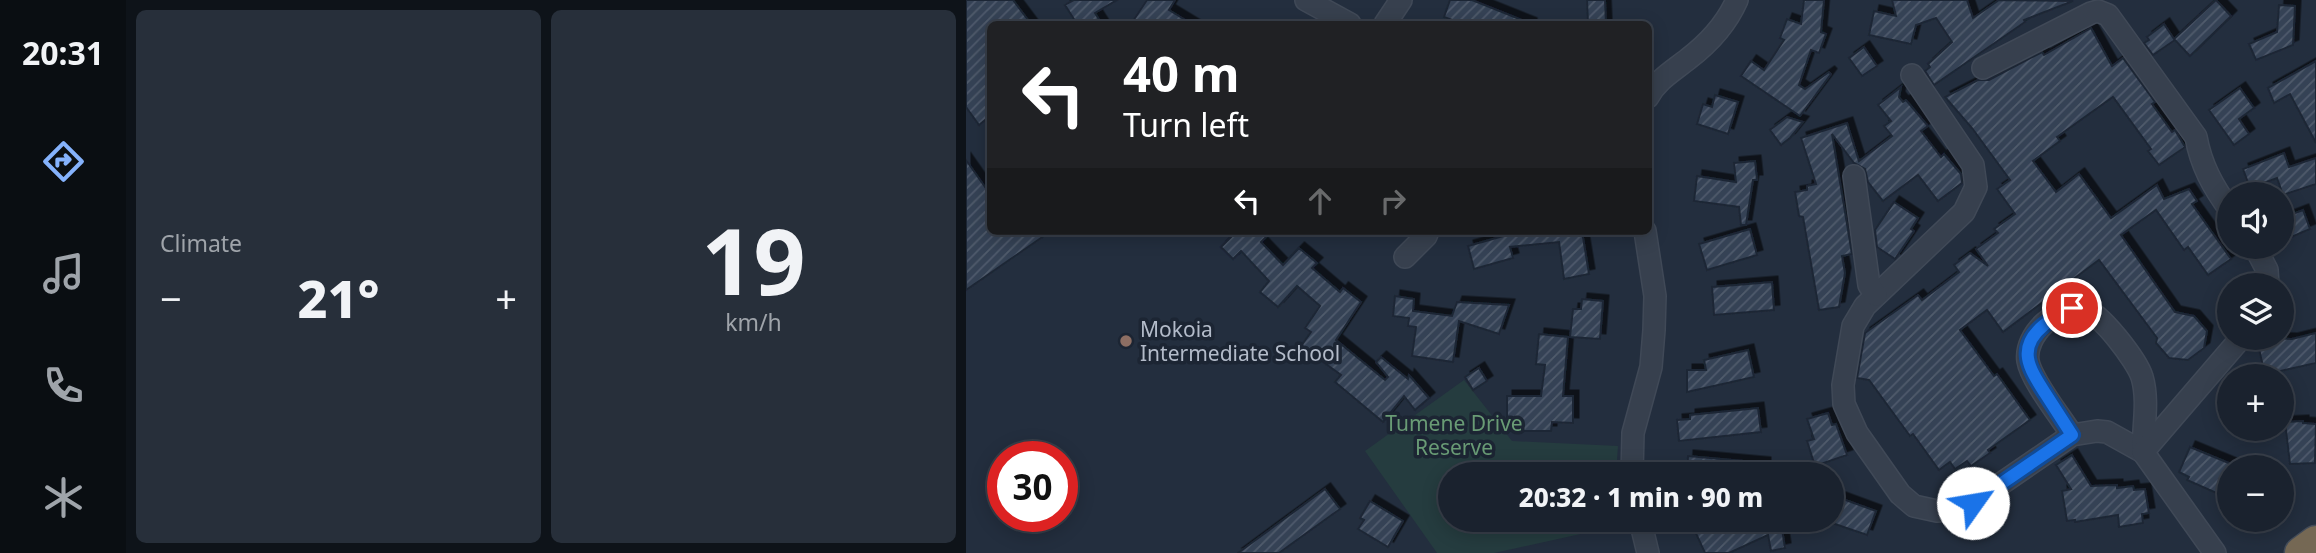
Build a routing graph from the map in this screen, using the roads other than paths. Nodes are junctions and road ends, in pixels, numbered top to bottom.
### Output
1 (1306, 0) edge
2 (1401, 0) edge
3 (1737, 0) edge
4 (1344, 21) edge
5 (1387, 21) edge
6 (1983, 68) dead end
7 (1912, 75) dead end
8 (1652, 92) edge
9 (1854, 176) dead end
10 (2217, 192) edge
11 (1426, 235) edge
12 (1646, 235) edge
13 (1405, 257) dead end
14 (1876, 295) junction
15 (2231, 350) edge
16 (2072, 435) junction
17 (2143, 452) junction
18 (1632, 462) edge
19 (1643, 532) edge
20 (2316, 542) edge
21 (1648, 553) edge
22 (2215, 553) edge
23 (2301, 553) edge

1 - 4 street
2 - 5 street
3 - 8 street
6 - 10 street
7 - 14 street
9 - 14 street
11 - 13 street
12 - 18 street
14 - 16 street
15 - 17 street
16 - 17 street
16 - 17 street
17 - 22 street
19 - 21 street
20 - 23 highway

